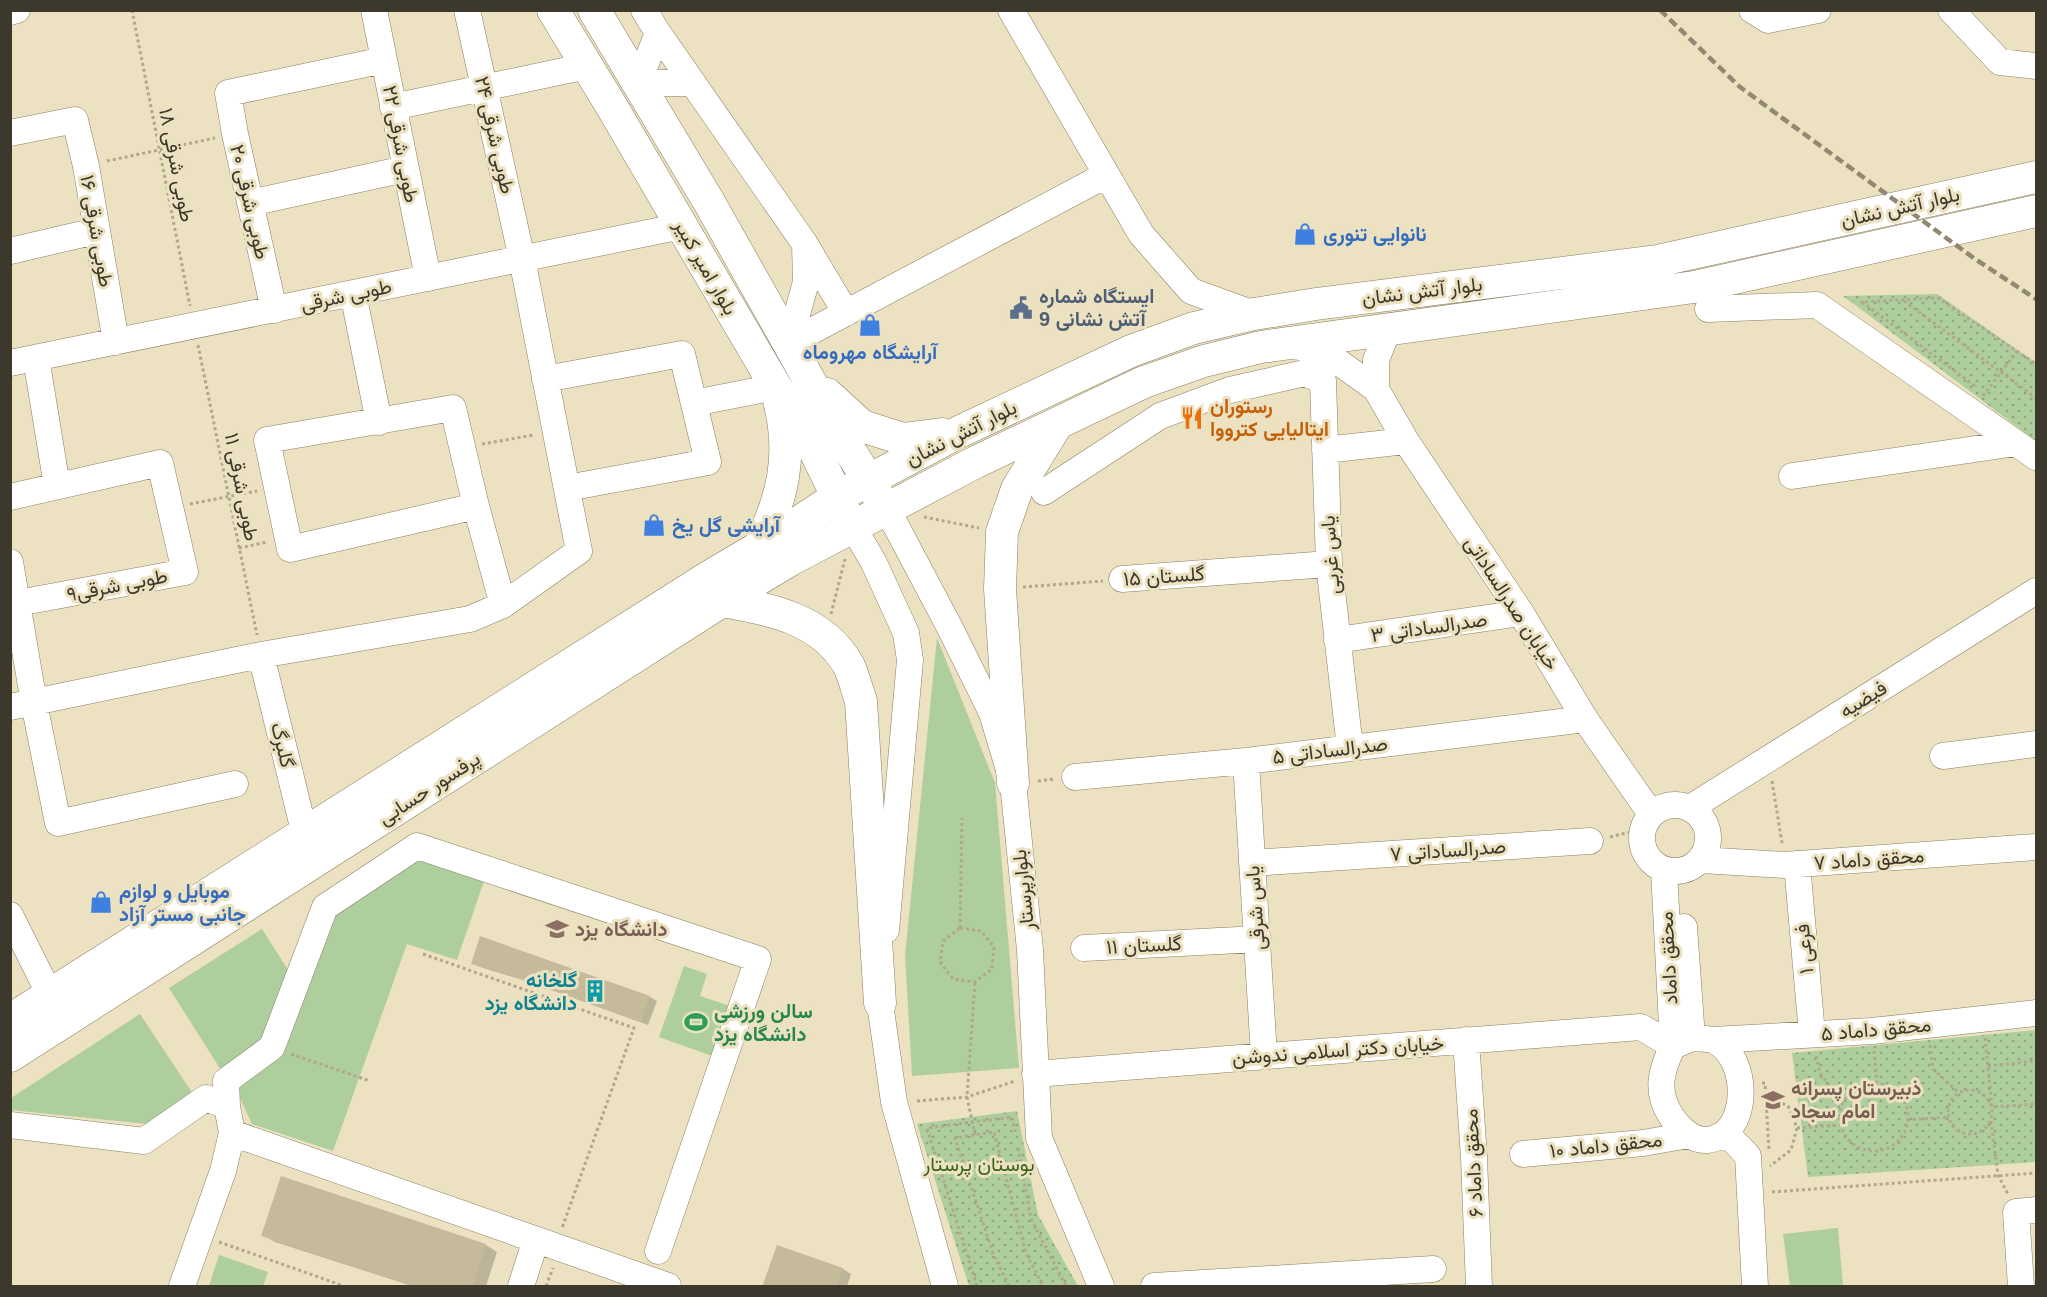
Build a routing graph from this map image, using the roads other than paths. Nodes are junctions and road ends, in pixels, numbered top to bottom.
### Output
1 (17, 10) edge
2 (374, 10) edge
3 (467, 10) edge
4 (553, 10) edge
5 (594, 10) edge
6 (644, 10) edge
7 (1011, 10) edge
8 (1752, 10) edge
9 (1951, 10) edge
10 (1816, 11) edge
11 (10, 12) edge
12 (658, 33) junction
13 (384, 60) junction
14 (587, 66) junction
15 (2037, 66) edge
16 (638, 83) junction
17 (693, 83) junction
18 (484, 89) junction
19 (393, 107) junction
20 (10, 133) edge
21 (405, 169) junction
22 (1106, 175) junction
23 (2037, 177) edge
24 (250, 203) junction
25 (2037, 212) edge
26 (682, 226) junction
27 (96, 231) junction
28 (805, 244) junction
29 (10, 251) edge
30 (522, 259) junction
31 (428, 278) junction
32 (353, 293) junction
33 (1708, 309) dead end
34 (274, 310) junction
35 (846, 313) junction
36 (1254, 314) junction
37 (1388, 330) junction
38 (116, 342) junction
39 (789, 343) junction
40 (1290, 343) junction
41 (36, 358) junction
42 (10, 363) edge
43 (545, 379) junction
44 (811, 380) junction
45 (776, 387) junction
46 (1376, 389) junction
47 (1126, 391) junction
48 (694, 403) junction
49 (379, 422) junction
50 (1057, 424) junction
51 (1146, 425) junction
52 (961, 431) junction
53 (1406, 441) junction
54 (1325, 450) junction
55 (2026, 450) edge
56 (1792, 476) dead end
57 (868, 481) junction
58 (57, 486) junction
59 (567, 488) junction
60 (1044, 492) dead end
61 (10, 497) edge
62 (837, 497) junction
63 (476, 506) junction
64 (887, 510) junction
65 (853, 527) junction
66 (759, 547) junction
67 (10, 562) edge
68 (1329, 564) junction
69 (1122, 579) road end
70 (2037, 591) edge
71 (722, 601) junction
72 (18, 603) junction
73 (503, 605) junction
74 (1521, 614) junction
75 (950, 628) junction
76 (1337, 640) junction
77 (908, 651) junction
78 (261, 655) junction
79 (22, 705) edge
80 (1585, 719) junction
81 (2037, 744) edge
82 (1350, 748) junction
83 (1943, 756) dead end
84 (1246, 761) junction
85 (1075, 777) road end
86 (1012, 783) junction
87 (235, 784) dead end
88 (1690, 808) junction
89 (1647, 822) junction
90 (305, 835) junction
91 (1590, 841) road end
92 (2037, 847) edge
93 (1252, 863) junction
94 (1791, 864) junction
95 (1682, 867) junction
96 (10, 915) edge
97 (1257, 939) junction
98 (1084, 948) dead end
99 (50, 994) junction
100 (880, 1002) junction
101 (2037, 1012) edge
102 (10, 1020) edge
103 (1812, 1034) junction
104 (1466, 1040) junction
105 (1693, 1041) junction
106 (10, 1056) edge
107 (1264, 1056) junction
108 (1035, 1074) junction
109 (226, 1106) junction
110 (10, 1125) edge
111 (232, 1132) junction
112 (1726, 1133) junction
113 (1689, 1135) junction
114 (1523, 1154) dead end
115 (2026, 1211) edge
116 (546, 1243) junction
117 (658, 1251) dead end
118 (1432, 1269) dead end
119 (182, 1287) edge
120 (521, 1287) edge
121 (669, 1287) edge
122 (945, 1287) edge
123 (1101, 1287) edge
124 (1154, 1287) edge
125 (1479, 1287) edge
126 (1755, 1287) edge
127 (2021, 1287) edge

1 - 11 street
2 - 13 street, طوبی شرقی ۲۲
3 - 18 street, طوبی شرقی ۲۴
4 - 14 main road, بلوار امیر کبیر
5 - 16 main road, بلوار امیر کبیر
6 - 12 street
7 - 22 street
8 - 10 street
9 - 15 street
12 - 16 street
12 - 17 street
13 - 19 street, طوبی شرقی ۲۲
13 - 24 street, طوبی شرقی ۲۰
14 - 18 street
14 - 26 main road, بلوار امیر کبیر
16 - 17 street
16 - 39 main road, بلوار امیر کبیر
17 - 28 street
18 - 19 street
18 - 30 street, طوبی شرقی ۲۴
19 - 21 street, طوبی شرقی ۲۲
20 - 27 street, طوبی شرقی ۱۶
21 - 24 street
21 - 31 street, طوبی شرقی ۲۲
22 - 35 street
22 - 36 street
23 - 36 main road, بلوار آتش نشان
24 - 34 street, طوبی شرقی ۲۰
25 - 37 main road, بلوار آتش نشان
26 - 30 street, طوبی شرقی
26 - 45 main road, بلوار امیر کبیر
27 - 29 street
27 - 38 street, طوبی شرقی ۱۶
28 - 35 street
28 - 39 street
30 - 31 street, طوبی شرقی
30 - 43 street, طوبی شرقی ۲۴
31 - 32 street, طوبی شرقی
32 - 34 street, طوبی شرقی
32 - 49 street
33 - 55 street
34 - 38 street, طوبی شرقی
35 - 39 street
36 - 52 main road, بلوار آتش نشان
37 - 40 main road, بلوار آتش نشان
37 - 46 street
38 - 41 street, طوبی شرقی
39 - 44 main road, بلوار امیر کبیر
40 - 46 street
40 - 47 main road, بلوار آتش نشان
41 - 42 street, طوبی شرقی
41 - 58 street
43 - 48 street
43 - 59 street, طوبی شرقی ۲۴
44 - 52 main road
44 - 57 main road, بلوار امیر کبیر
45 - 48 street
45 - 62 main road, بلوار امیر کبیر
45 - 66 main road
46 - 53 street, خیابان صدرالساداتی
47 - 50 main road, بلوار آتش نشان
47 - 51 street
48 - 59 street
49 - 63 street
49 - 63 street
50 - 64 main road, بلوار آتش نشان
50 - 86 main road
51 - 54 street, یاس غربی
51 - 60 street
52 - 57 main road, بلوار آتش نشان
53 - 54 street
53 - 74 street, خیابان صدرالساداتی
54 - 68 street, یاس غربی
55 - 56 street
57 - 62 main road, بلوار آتش نشان
57 - 64 main road, بلوار امیر کبیر
58 - 61 street, طوبی شرقی۹
58 - 72 street, طوبی شرقی۹
59 - 73 street, طوبی شرقی ۲۴
62 - 65 main road, بلوار امیر کبیر
62 - 66 main road, پرفسور حسابی
63 - 73 street
64 - 65 main road, بلوار آتش نشان
64 - 75 street, بلوارپرستار
65 - 71 main road, پرفسور حسابی
65 - 77 street
66 - 90 main road, پرفسور حسابی
67 - 72 street
68 - 69 street, گلستان ۱۵
68 - 76 street, یاس غربی
70 - 88 street, فیضیه
71 - 100 main road
71 - 106 main road, پرفسور حسابی
72 - 79 street
73 - 78 street
74 - 76 street, صدرالساداتی ۳
74 - 80 street, خیابان صدرالساداتی
75 - 77 street
75 - 86 street, بلوارپرستار
76 - 82 street, یاس غربی
77 - 100 street
78 - 79 street
78 - 90 street, گلبرگ
79 - 87 street
80 - 82 street, صدرالساداتی ۵
80 - 89 street, خیابان صدرالساداتی
81 - 83 street
82 - 84 street, صدرالساداتی ۵
84 - 85 street, صدرالساداتی ۵
84 - 93 street, یاس شرقی
86 - 108 street, بلوارپرستار
88 - 89 street
88 - 95 street
89 - 95 street
90 - 99 main road, پرفسور حسابی
91 - 93 street, صدرالساداتی ۷
92 - 94 street, محقق داماد ۷
93 - 97 street, یاس شرقی
94 - 95 street, محقق داماد ۷
94 - 103 street, فرعی ۱
95 - 105 street, محقق داماد
96 - 99 street
97 - 98 street, گلستان ۱۱
97 - 107 street, یاس شرقی
99 - 102 main road, پرفسور حسابی
100 - 122 street
101 - 103 street, محقق داماد ۵
103 - 105 street, محقق داماد ۵
104 - 105 street, خيابان دکتر اسلامی ندوشن
104 - 107 street, خيابان دکتر اسلامی ندوشن
104 - 125 street, محقق داماد ۶
105 - 112 street
105 - 113 street
107 - 108 street, خيابان دکتر اسلامی ندوشن
108 - 123 street, بلوارپرستار
109 - 110 street
109 - 111 street
109 - 117 street
111 - 116 street
111 - 119 street
112 - 113 street
112 - 126 street
113 - 114 street, محقق داماد ۱۰
115 - 127 street
116 - 120 street
116 - 121 street
118 - 124 street

